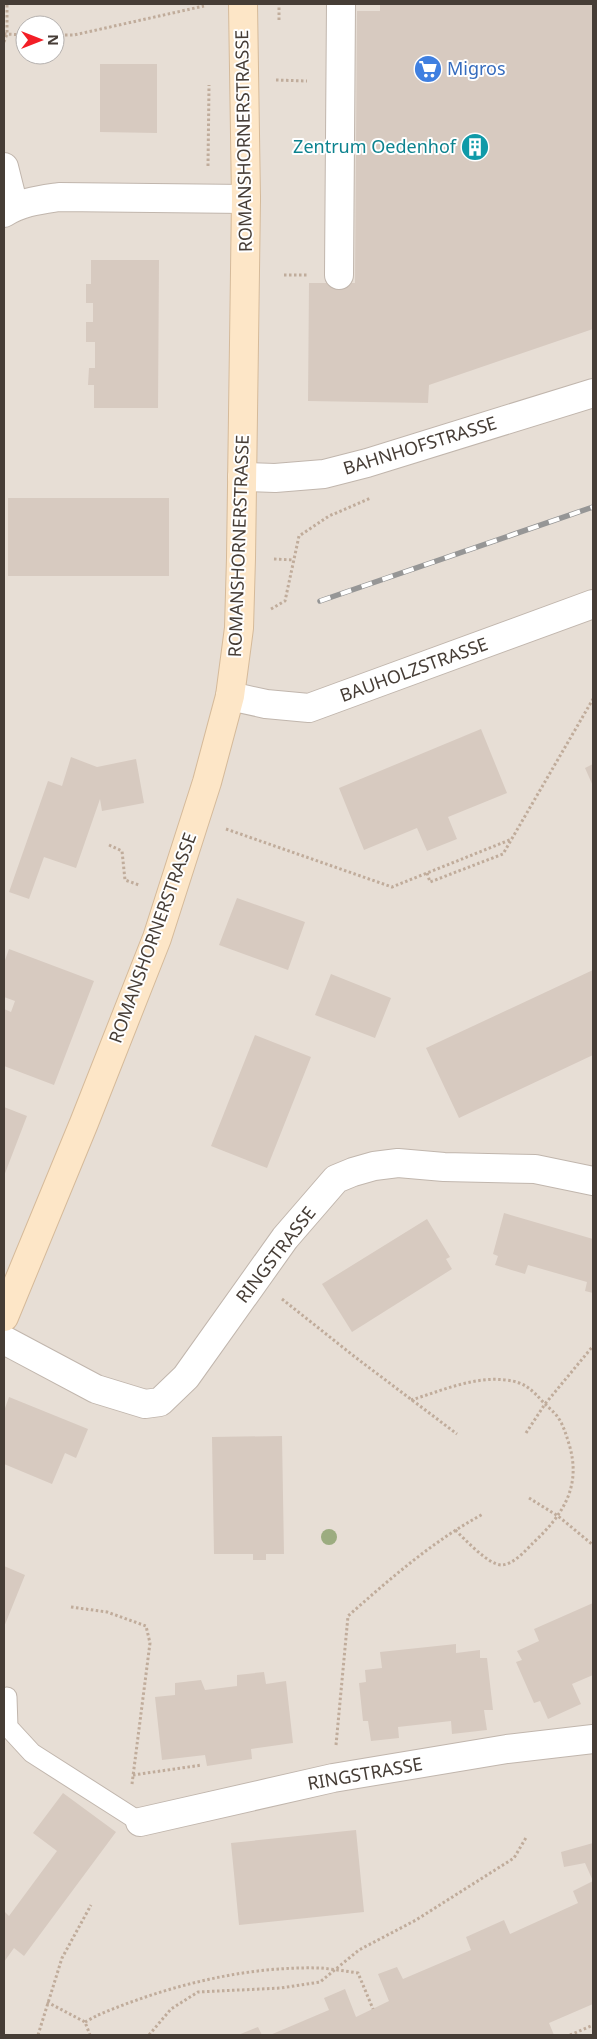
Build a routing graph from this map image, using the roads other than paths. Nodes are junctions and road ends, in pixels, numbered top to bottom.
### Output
1 (243, 4) edge
2 (341, 4) edge
3 (4, 166) edge
4 (246, 200) junction
5 (9, 210) edge
6 (339, 274) dead end
7 (593, 393) edge
8 (242, 477) junction
9 (593, 604) edge
10 (230, 696) junction
11 (593, 1181) edge
12 (4, 1315) edge
13 (4, 1340) edge
14 (7, 1696) dead end
15 (593, 1740) edge
16 (134, 1818) joint

1 - 4 main road, ROMANSHORNERSTRASSE
2 - 6 street
3 - 5 street
4 - 5 street
4 - 8 main road, ROMANSHORNERSTRASSE
7 - 8 street, BAHNHOFSTRASSE
8 - 10 main road, ROMANSHORNERSTRASSE
9 - 10 street, BAUHOLZSTRASSE
10 - 12 main road, ROMANSHORNERSTRASSE
11 - 13 street, RINGSTRASSE
14 - 16 lane
15 - 16 street, RINGSTRASSE

